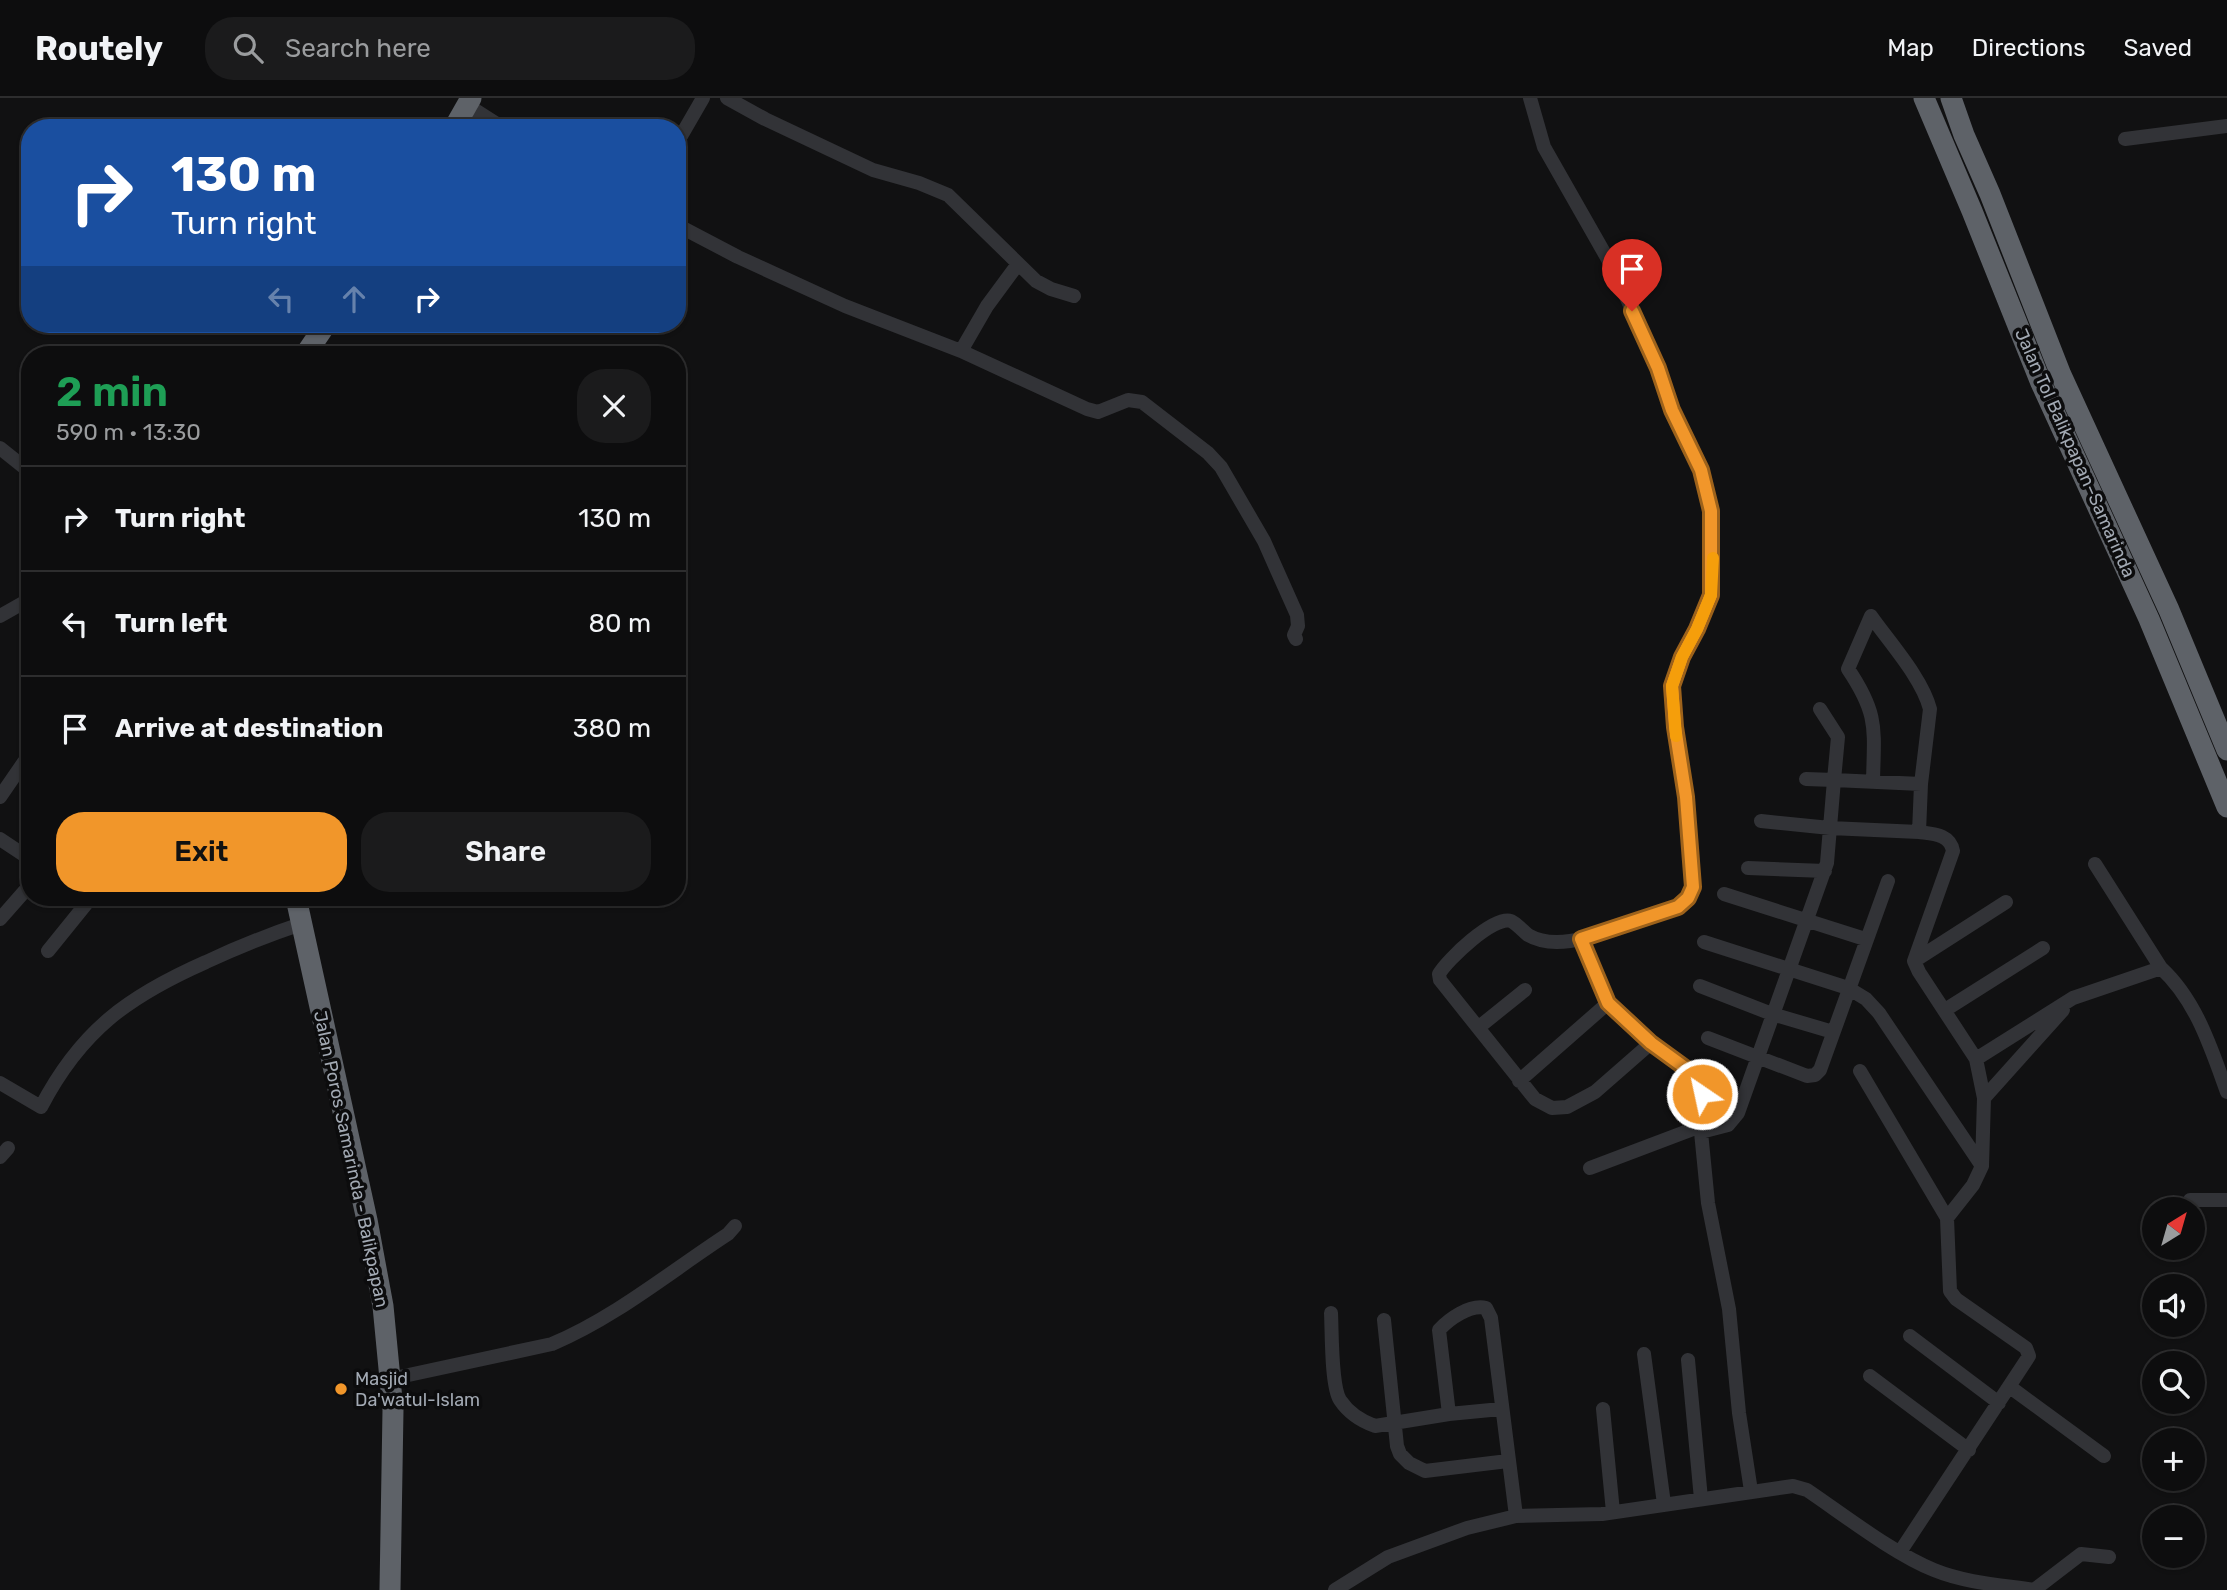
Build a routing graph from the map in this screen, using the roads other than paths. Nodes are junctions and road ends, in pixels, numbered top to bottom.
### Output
1 (704, 98) edge
2 (727, 98) edge
3 (1530, 98) edge
4 (1924, 98) edge
5 (1951, 98) edge
6 (469, 102) edge
7 (459, 119) edge
8 (491, 119) edge
9 (2227, 126) edge
10 (686, 128) edge
11 (2125, 139) dead end
12 (686, 230) edge
13 (1018, 264) junction
14 (1074, 296) dead end
15 (961, 351) junction
16 (0, 448) edge
17 (21, 465) edge
18 (21, 604) edge
19 (0, 617) edge
20 (1296, 639) dead end
21 (1821, 709) dead end
22 (2227, 750) edge
23 (21, 766) edge
24 (1806, 779) dead end
25 (1834, 780) junction
26 (1873, 782) junction
27 (1921, 784) junction
28 (0, 797) edge
29 (2227, 807) edge
30 (1761, 821) dead end
31 (1830, 828) junction
32 (1919, 832) junction
33 (0, 839) edge
34 (21, 850) edge
35 (2095, 864) dead end
36 (1748, 867) dead end
37 (1825, 871) junction
38 (1888, 881) dead end
39 (1724, 894) dead end
40 (21, 895) edge
41 (2006, 902) dead end
42 (84, 906) edge
43 (297, 906) edge
44 (0, 919) edge
45 (1806, 920) junction
46 (301, 925) junction
47 (1581, 939) junction
48 (1865, 939) junction
49 (1704, 942) dead end
50 (2043, 948) dead end
51 (48, 951) dead end
52 (1914, 961) junction
53 (2161, 968) junction
54 (1788, 969) junction
55 (1700, 986) dead end
56 (1848, 988) junction
57 (1525, 990) dead end
58 (2073, 998) junction
59 (1608, 1003) junction
60 (1945, 1010) junction
61 (1772, 1014) junction
62 (1479, 1027) junction
63 (1833, 1032) junction
64 (1708, 1038) dead end
65 (1651, 1043) junction
66 (1757, 1058) junction
67 (1976, 1059) junction
68 (1860, 1071) dead end
69 (1520, 1081) junction
70 (0, 1083) edge
71 (2227, 1092) edge
72 (1984, 1098) junction
73 (1701, 1129) junction
74 (1982, 1166) junction
75 (1590, 1168) dead end
76 (2205, 1200) edge
77 (2227, 1200) edge
78 (1947, 1218) junction
79 (735, 1226) dead end
80 (1331, 1313) dead end
81 (1384, 1320) dead end
82 (1910, 1336) dead end
83 (1644, 1354) dead end
84 (1688, 1360) dead end
85 (1870, 1376) dead end
86 (390, 1379) junction
87 (2010, 1387) junction
88 (1999, 1403) junction
89 (1501, 1409) junction
90 (1603, 1409) dead end
91 (1449, 1414) junction
92 (1396, 1422) junction
93 (1969, 1450) junction
94 (2104, 1456) dead end
95 (1508, 1461) junction
96 (1751, 1491) junction
97 (1700, 1499) junction
98 (1664, 1504) junction
99 (1613, 1512) junction
100 (1516, 1517) junction
101 (1900, 1552) junction
102 (2109, 1557) dead end
103 (1979, 1586) edge
104 (390, 1590) edge
105 (1335, 1590) edge
106 (2035, 1590) edge

1 - 10 street
2 - 13 street
3 - 47 street
4 - 29 highway, Jalan Tol Balikpapan–Samarinda
5 - 22 highway, Jalan Tol Balikpapan–Samarinda
6 - 7 highway
6 - 8 street
9 - 11 street
12 - 15 street
13 - 14 street
13 - 15 street
15 - 20 street
16 - 17 street
18 - 19 street
21 - 25 street
23 - 28 street
24 - 25 street
25 - 26 street
25 - 31 street
26 - 27 street
26 - 27 street
27 - 32 street
30 - 31 street
31 - 32 street
31 - 37 street
32 - 52 street
33 - 34 street
35 - 53 street
36 - 37 street
37 - 45 street
38 - 48 street
39 - 45 street
40 - 44 street
41 - 52 street
42 - 51 street
43 - 46 highway, Jalan Poros Samarinda - Balikpapan
45 - 48 street
45 - 54 street
46 - 70 street
46 - 86 highway, Jalan Poros Samarinda - Balikpapan
47 - 59 street
47 - 62 street
48 - 56 street
49 - 54 street
50 - 60 street
52 - 60 street
53 - 58 street
53 - 71 street
54 - 56 street
54 - 61 street
55 - 61 street
56 - 63 street
56 - 74 street
57 - 62 street
58 - 67 street
58 - 72 street
59 - 65 street
59 - 69 street
60 - 67 street
61 - 63 street
61 - 66 street
62 - 69 street
63 - 66 street
64 - 66 street
65 - 69 street
65 - 73 street
66 - 73 street
67 - 72 street
68 - 78 street
72 - 74 street
73 - 75 street
73 - 96 street
74 - 78 street
76 - 77 street
78 - 87 street
79 - 86 street
80 - 92 street
81 - 92 street
82 - 88 street
83 - 98 street
84 - 97 street
85 - 93 street
86 - 104 highway, Jalan Poros Samarinda - Balikpapan
87 - 88 street
87 - 94 street
88 - 93 street
89 - 91 street
89 - 91 street
89 - 95 street
90 - 99 street
91 - 92 street
92 - 95 street
93 - 101 street
95 - 100 street
96 - 97 street
96 - 101 street
97 - 98 street
98 - 99 street
99 - 100 street
100 - 105 street
101 - 103 street
102 - 106 street
103 - 106 street

